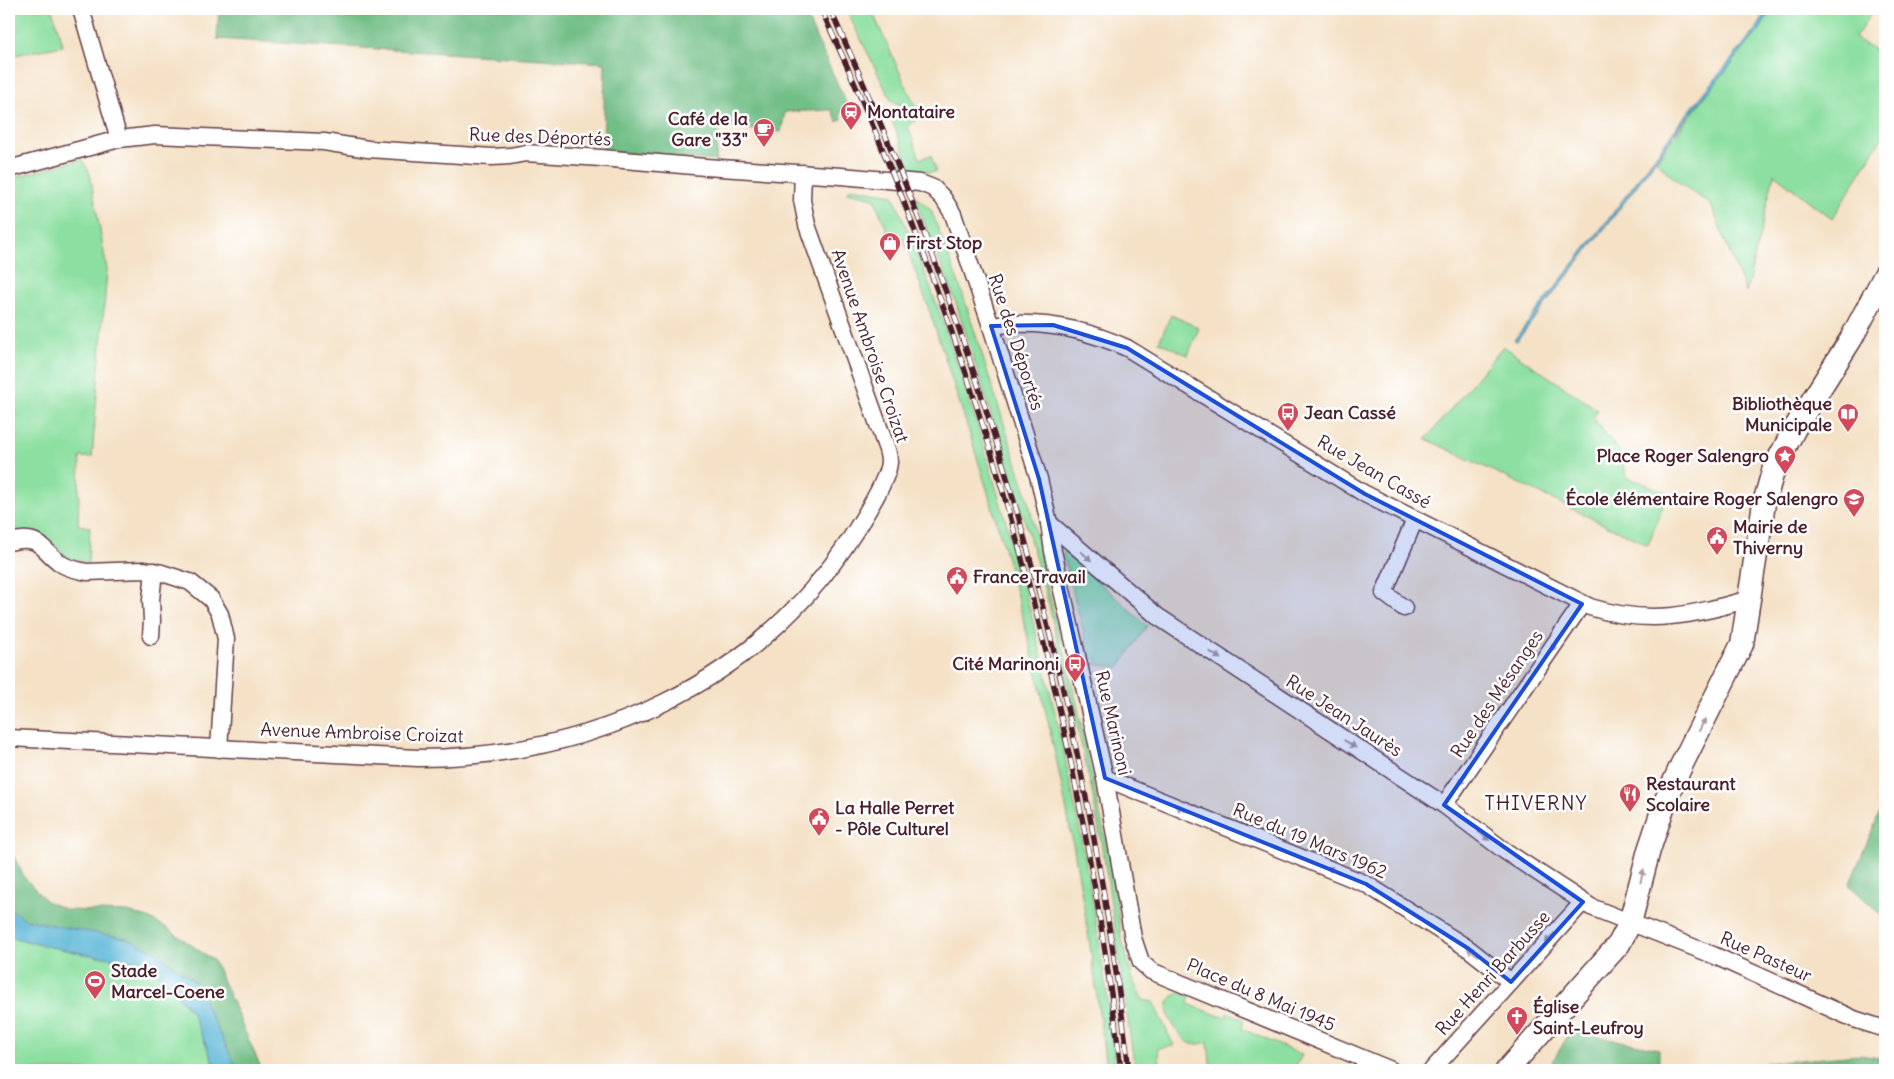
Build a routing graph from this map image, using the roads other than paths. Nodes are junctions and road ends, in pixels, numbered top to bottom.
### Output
1 (81, 9) edge
2 (120, 139) junction
3 (9, 169) edge
4 (803, 173) junction
5 (1885, 275) edge
6 (991, 326) junction
7 (1415, 519) junction
8 (1049, 520) junction
9 (9, 542) edge
10 (154, 571) junction
11 (1750, 599) junction
12 (1582, 604) junction
13 (1404, 608) dead end
14 (150, 636) dead end
15 (9, 738) edge
16 (219, 749) junction
17 (1105, 778) junction
18 (1444, 805) junction
19 (1583, 902) junction
20 (1630, 923) junction
21 (1133, 938) joint
22 (1511, 982) junction
23 (1885, 1029) edge
24 (1391, 1070) edge
25 (1432, 1070) edge
26 (1507, 1070) edge

1 - 2 street
2 - 3 street, Rue des Déportés
2 - 4 street, Rue des Déportés
4 - 6 street, Rue des Déportés
4 - 16 street, Avenue Ambroise Croizat
5 - 11 street
6 - 7 street, Rue Jean Cassé
6 - 8 street, Rue des Déportés
7 - 12 street, Rue Jean Cassé
7 - 13 street
8 - 17 street, Rue Marinoni
8 -> 18 street, Rue Jean Jaurès
9 - 10 street
10 - 14 street
10 - 16 street
11 - 12 street, Rue Jean Cassé
20 -> 11 street
12 -> 18 street, Rue des Mésanges
15 - 16 street, Avenue Ambroise Croizat
17 - 21 street, Rue Marinoni
22 -> 17 street, Rue du 19 Mars 1962
18 -> 19 street, Rue Jean Jaurès
19 - 20 street, Rue Jean Jaurès
19 -> 22 street, Rue Henri Barbusse
20 - 23 street, Rue Pasteur
20 - 26 street
21 - 24 street, Place du 8 Mai 1945
22 - 25 street, Rue Henri Barbusse

